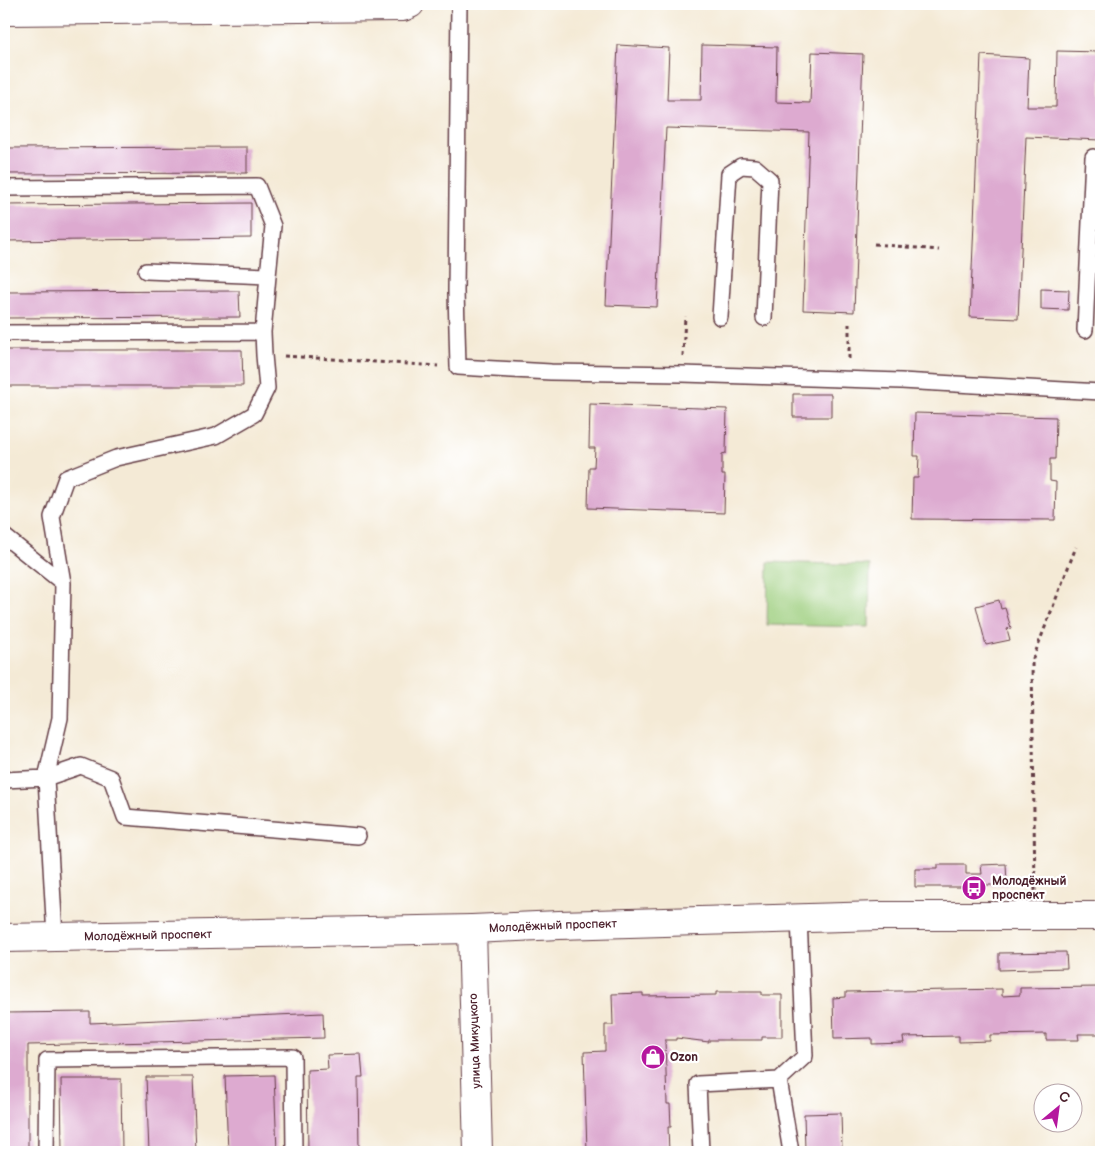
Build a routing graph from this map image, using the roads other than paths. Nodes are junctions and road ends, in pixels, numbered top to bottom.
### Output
1 (410, 4) edge
2 (459, 4) edge
3 (4, 11) edge
4 (1093, 157) dead end
5 (4, 188) edge
6 (146, 271) dead end
7 (268, 276) junction
8 (720, 317) dead end
9 (764, 318) dead end
10 (1085, 330) dead end
11 (263, 332) junction
12 (4, 333) edge
13 (1101, 392) edge
14 (4, 536) edge
15 (63, 583) junction
16 (46, 778) junction
17 (4, 780) edge
18 (358, 836) dead end
19 (1101, 916) edge
20 (799, 918) junction
21 (472, 929) junction
22 (55, 937) junction
23 (4, 938) edge
24 (779, 1080) junction
25 (46, 1152) edge
26 (294, 1152) edge
27 (478, 1152) edge
28 (701, 1152) edge
29 (791, 1152) edge

1 - 3 street
2 - 13 lane
4 - 10 lane
5 - 7 lane
6 - 7 lane
7 - 11 lane
8 - 9 lane
11 - 12 lane
11 - 15 lane
14 - 15 lane
15 - 16 lane
16 - 17 lane
16 - 18 lane
16 - 22 lane
19 - 20 street, Молодёжный проспект
20 - 21 street, Молодёжный проспект
20 - 24 lane
21 - 22 street, Молодёжный проспект
21 - 27 street, улица Микуцкого
22 - 23 street, Молодёжный проспект
24 - 28 lane
24 - 29 lane
25 - 26 lane

